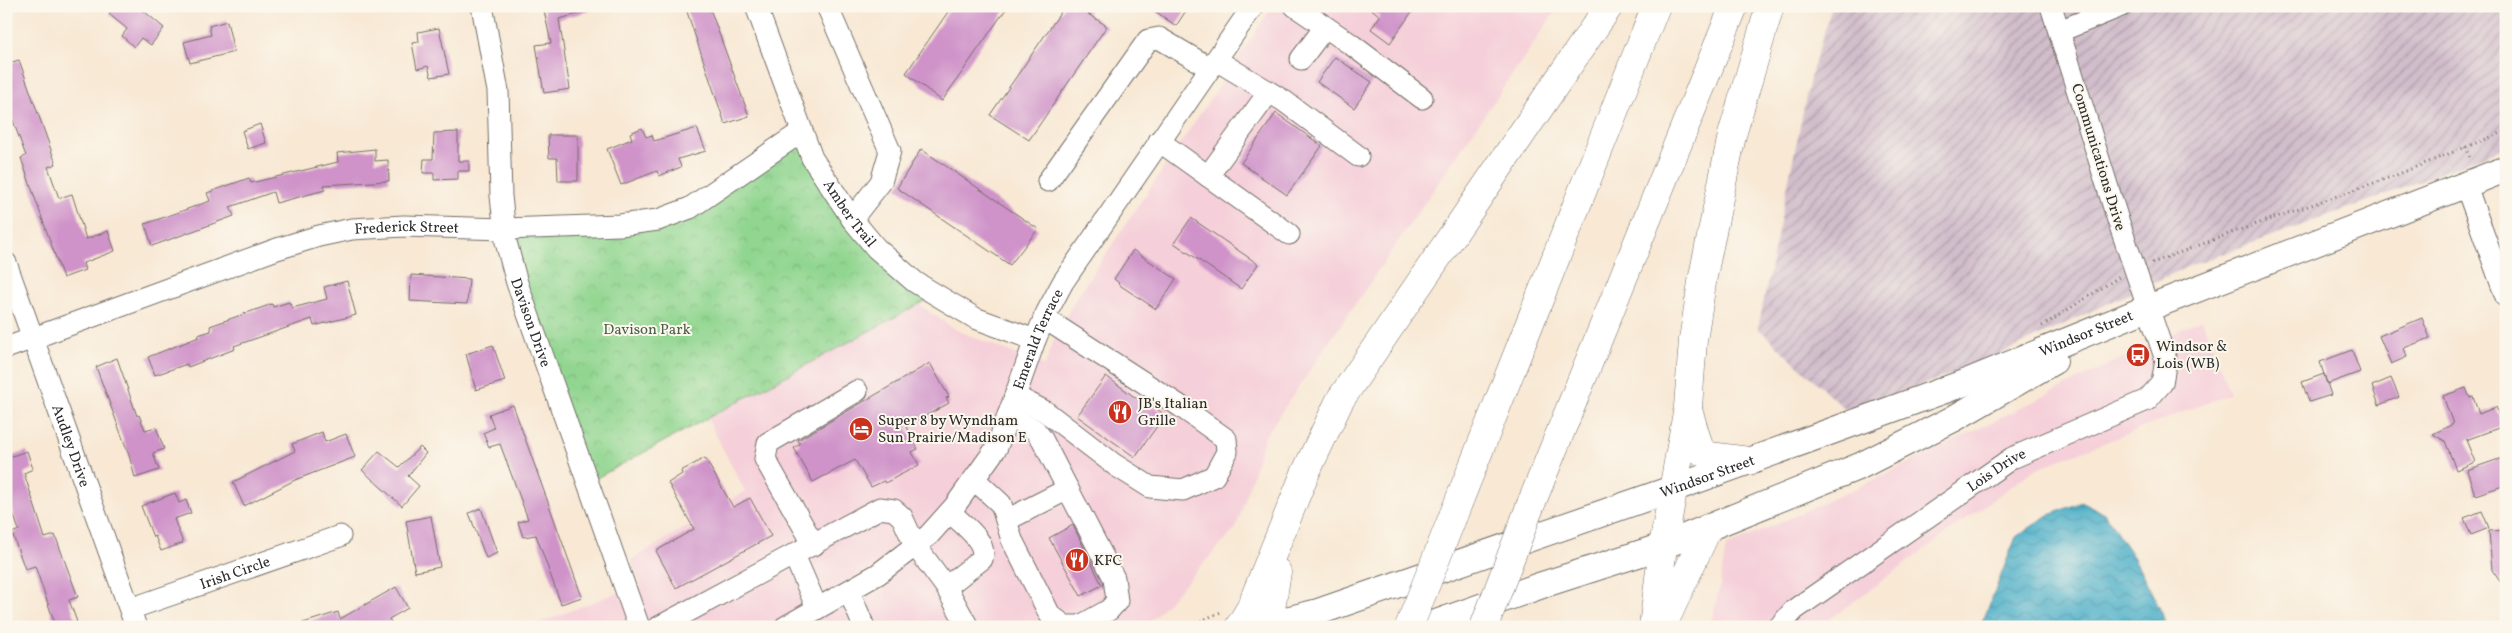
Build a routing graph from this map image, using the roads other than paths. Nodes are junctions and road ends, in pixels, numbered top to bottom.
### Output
1 (482, 6) edge
2 (756, 6) edge
3 (827, 6) edge
4 (1253, 6) edge
5 (1295, 6) edge
6 (1609, 6) edge
7 (1656, 6) edge
8 (1734, 6) edge
9 (1770, 6) edge
10 (2052, 6) edge
11 (2120, 6) edge
12 (1325, 27) junction
13 (2060, 31) junction
14 (1301, 59) dead end
15 (1213, 64) junction
16 (1269, 92) junction
17 (1422, 98) dead end
18 (801, 132) junction
19 (1159, 141) junction
20 (1358, 156) dead end
21 (2506, 169) edge
22 (1208, 176) junction
23 (1048, 181) dead end
24 (2466, 186) junction
25 (852, 219) junction
26 (504, 229) junction
27 (1289, 234) dead end
28 (6, 264) edge
29 (2506, 297) edge
30 (2148, 308) junction
31 (1044, 318) junction
32 (33, 338) junction
33 (1035, 340) junction
34 (6, 348) edge
35 (857, 391) dead end
36 (1012, 406) junction
37 (1688, 407) junction
38 (1749, 461) junction
39 (974, 479) junction
40 (1675, 488) junction
41 (1068, 489) junction
42 (950, 512) junction
43 (1007, 520) junction
44 (1708, 528) junction
45 (340, 536) dead end
46 (814, 545) junction
47 (915, 546) junction
48 (1664, 546) junction
49 (794, 555) junction
50 (946, 587) junction
51 (849, 591) junction
52 (811, 617) edge
53 (133, 618) edge
54 (1257, 622) edge
55 (639, 627) edge
56 (659, 627) edge
57 (784, 627) edge
58 (864, 627) edge
59 (968, 627) edge
60 (1409, 627) edge
61 (1426, 627) edge
62 (1484, 627) edge
63 (1653, 627) edge
64 (1662, 627) edge
65 (1779, 627) edge

1 - 26 street, Davison Drive
2 - 18 street, Amber Trail
3 - 25 street
4 - 15 street, Emerald Terrace
5 - 12 street
6 - 54 highway
7 - 60 highway, bridge
8 - 62 highway, bridge
9 - 37 highway
10 - 13 street, Communications Drive
11 - 13 street
12 - 14 street
12 - 17 street
13 - 30 street, Communications Drive
15 - 16 street
15 - 19 street, Emerald Terrace
15 - 23 street
16 - 20 street
16 - 22 street
18 - 25 street, Amber Trail
18 - 26 street, Frederick Street
19 - 22 street
19 - 31 street, Emerald Terrace
21 - 24 main road, Windsor Street
22 - 27 street
24 - 29 street
24 - 30 main road, Windsor Street
25 - 33 street, Amber Trail
26 - 32 street, Frederick Street
26 - 55 street, Davison Drive
28 - 32 street, Audley Drive
30 - 38 main road, Windsor Street
30 - 44 main road, Windsor Street
30 - 65 street, Lois Drive
31 - 33 street, Emerald Terrace
31 - 36 street
32 - 34 street, Frederick Street
32 - 53 street, Audley Drive
33 - 36 street, Emerald Terrace
35 - 46 street
36 - 39 street, Emerald Terrace
36 - 41 street
37 - 38 highway
37 - 40 highway
38 - 40 main road, Windsor Street
39 - 42 street, Emerald Terrace
39 - 43 street
40 - 48 highway
40 - 54 main road, Windsor Street
41 - 43 street
41 - 43 street
42 - 47 street, Emerald Terrace
42 - 50 street
44 - 48 main road, Windsor Street
44 - 64 highway
45 - 53 street, Irish Circle
46 - 47 street
46 - 49 street
47 - 50 street
47 - 51 street, Emerald Terrace
48 - 61 main road, Windsor Street
48 - 63 highway
49 - 52 street
49 - 56 street
50 - 59 street
51 - 52 street, Emerald Terrace
51 - 58 street
52 - 57 street, Emerald Terrace

